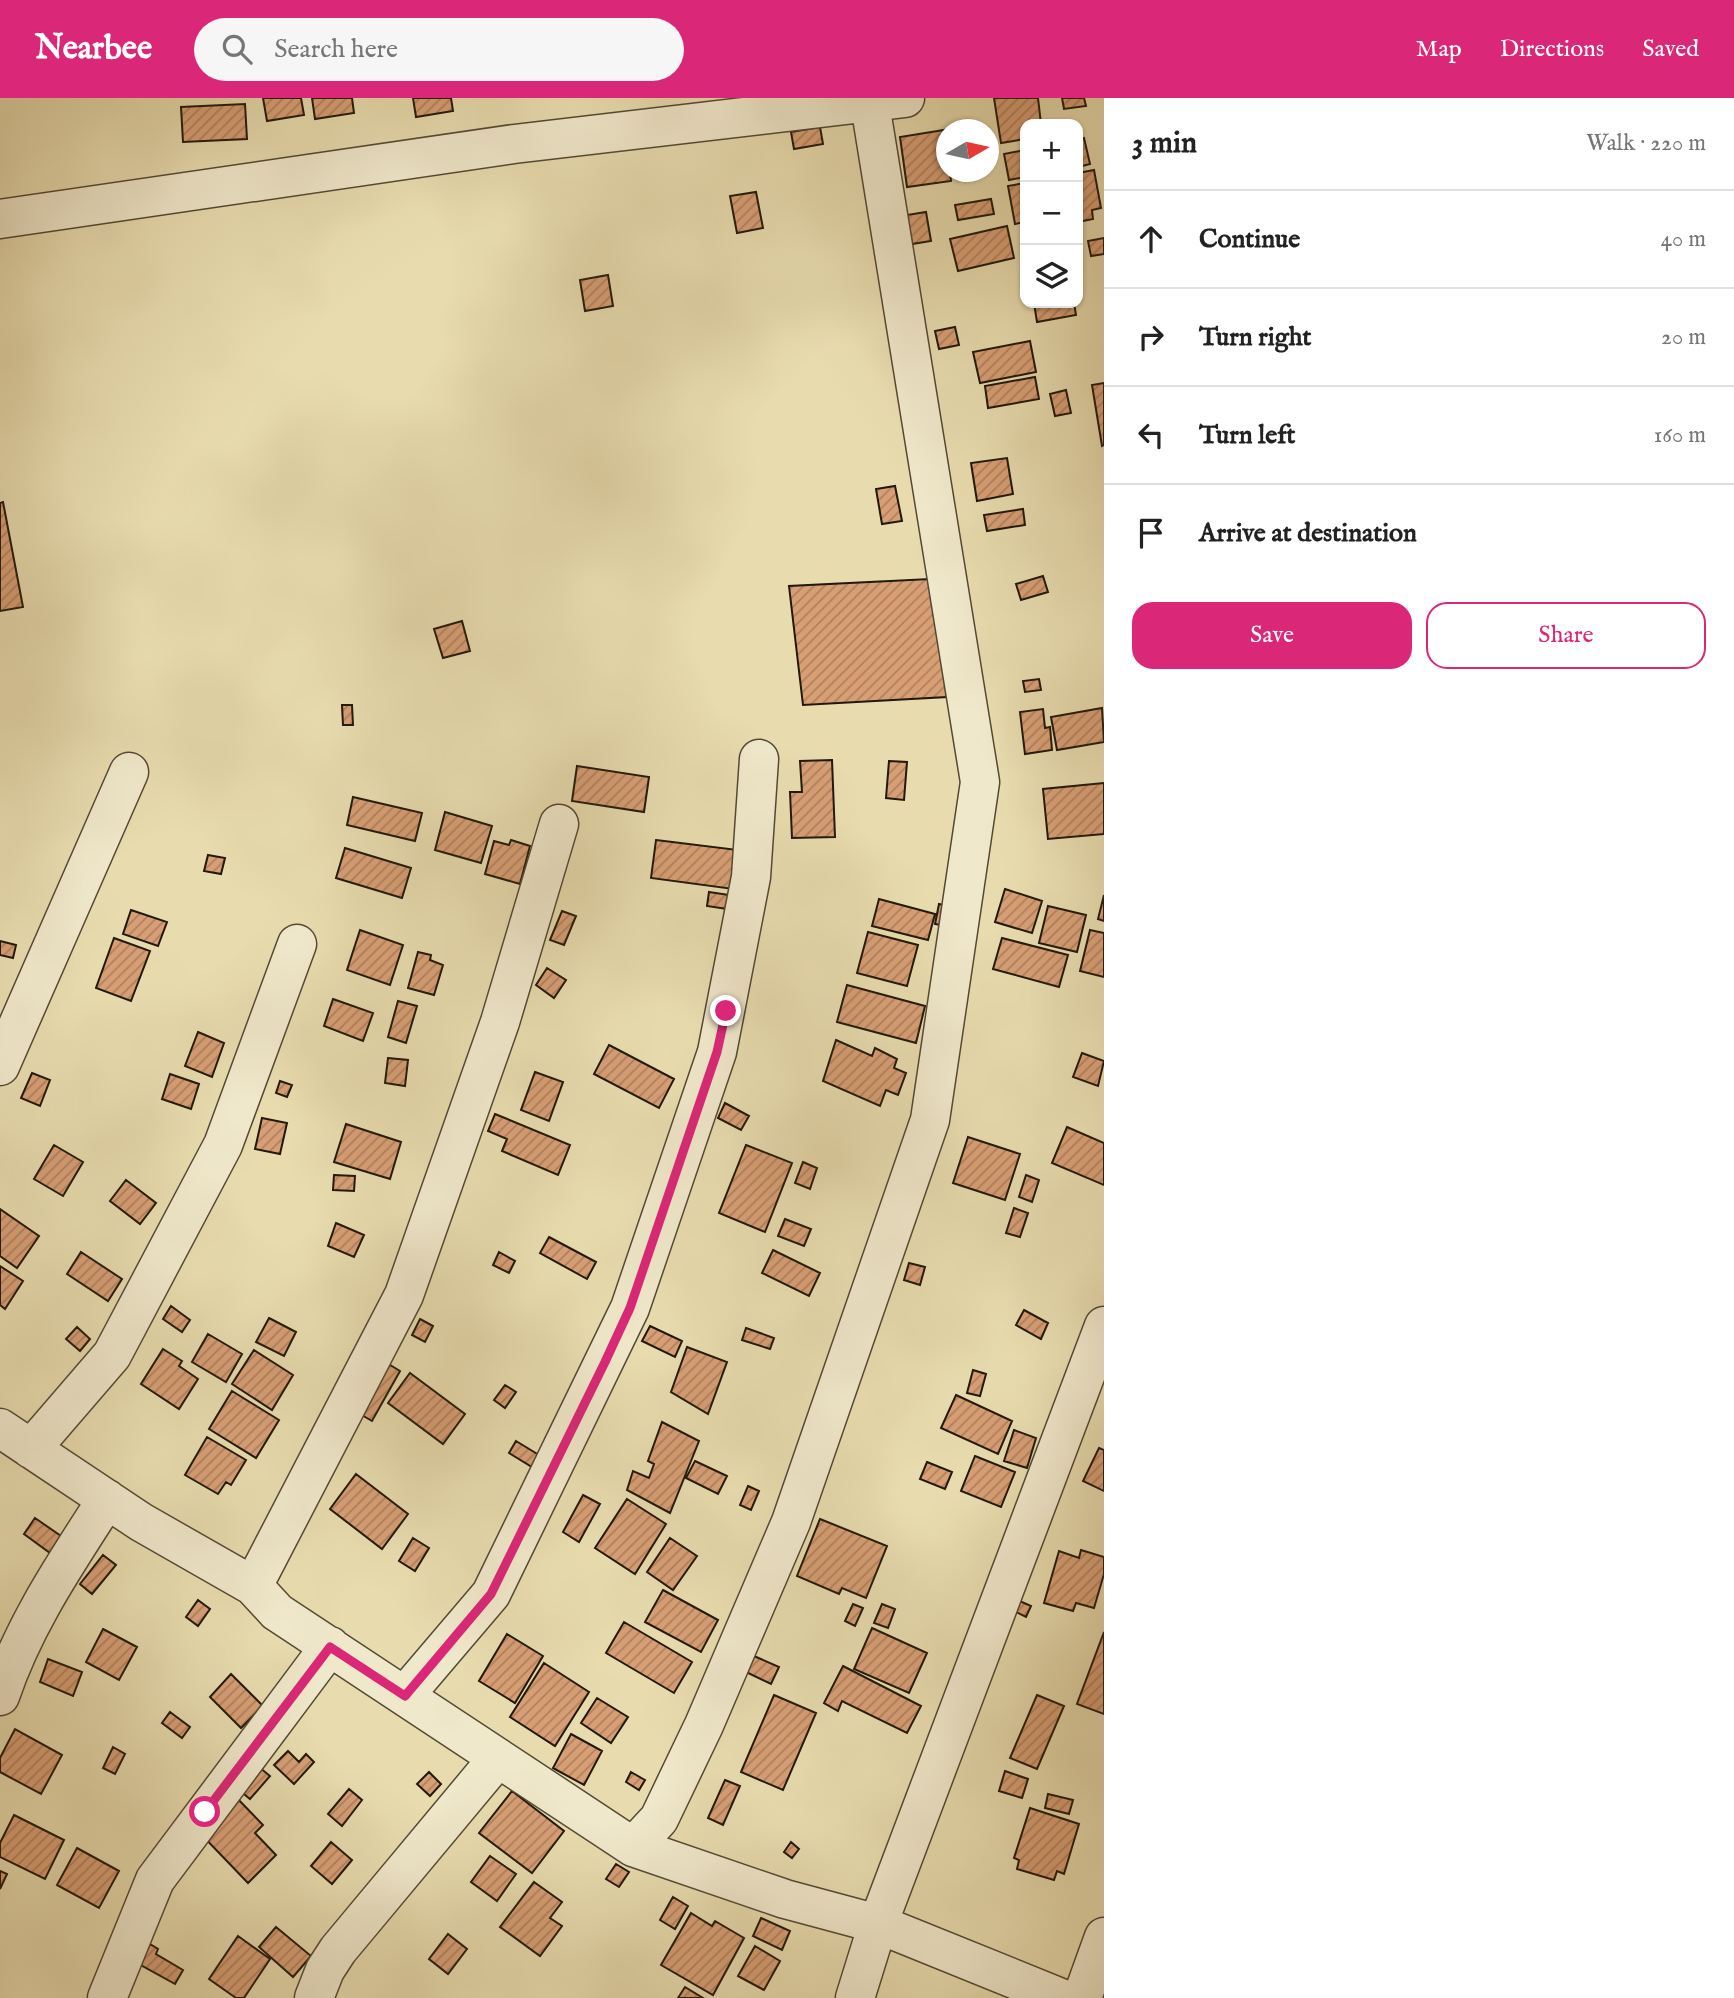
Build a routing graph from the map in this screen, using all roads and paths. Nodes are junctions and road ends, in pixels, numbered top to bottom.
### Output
1 (881, 100) edge
2 (0, 219) edge
3 (759, 759) dead end
4 (129, 772) dead end
5 (559, 824) dead end
6 (297, 944) dead end
7 (0, 1066) edge
8 (1104, 1326) edge
9 (0, 1428) edge
10 (31, 1449) junction
11 (107, 1499) junction
12 (253, 1586) junction
13 (330, 1647) junction
14 (0, 1696) edge
15 (405, 1696) junction
16 (498, 1758) junction
17 (633, 1847) junction
18 (878, 1924) junction
19 (1104, 1937) edge
20 (107, 1998) edge
21 (314, 1998) edge
22 (855, 1998) edge
23 (1061, 1998) edge
24 (1082, 1998) edge

1 - 2 street
1 - 17 street
3 - 15 street
4 - 7 street
5 - 12 street
6 - 10 street
8 - 18 street
9 - 10 street
10 - 11 street
11 - 12 street
11 - 14 street
12 - 13 street
13 - 15 street
13 - 20 street
15 - 16 street
16 - 17 street
16 - 21 street
17 - 18 street
18 - 22 street
18 - 23 street
19 - 24 street

